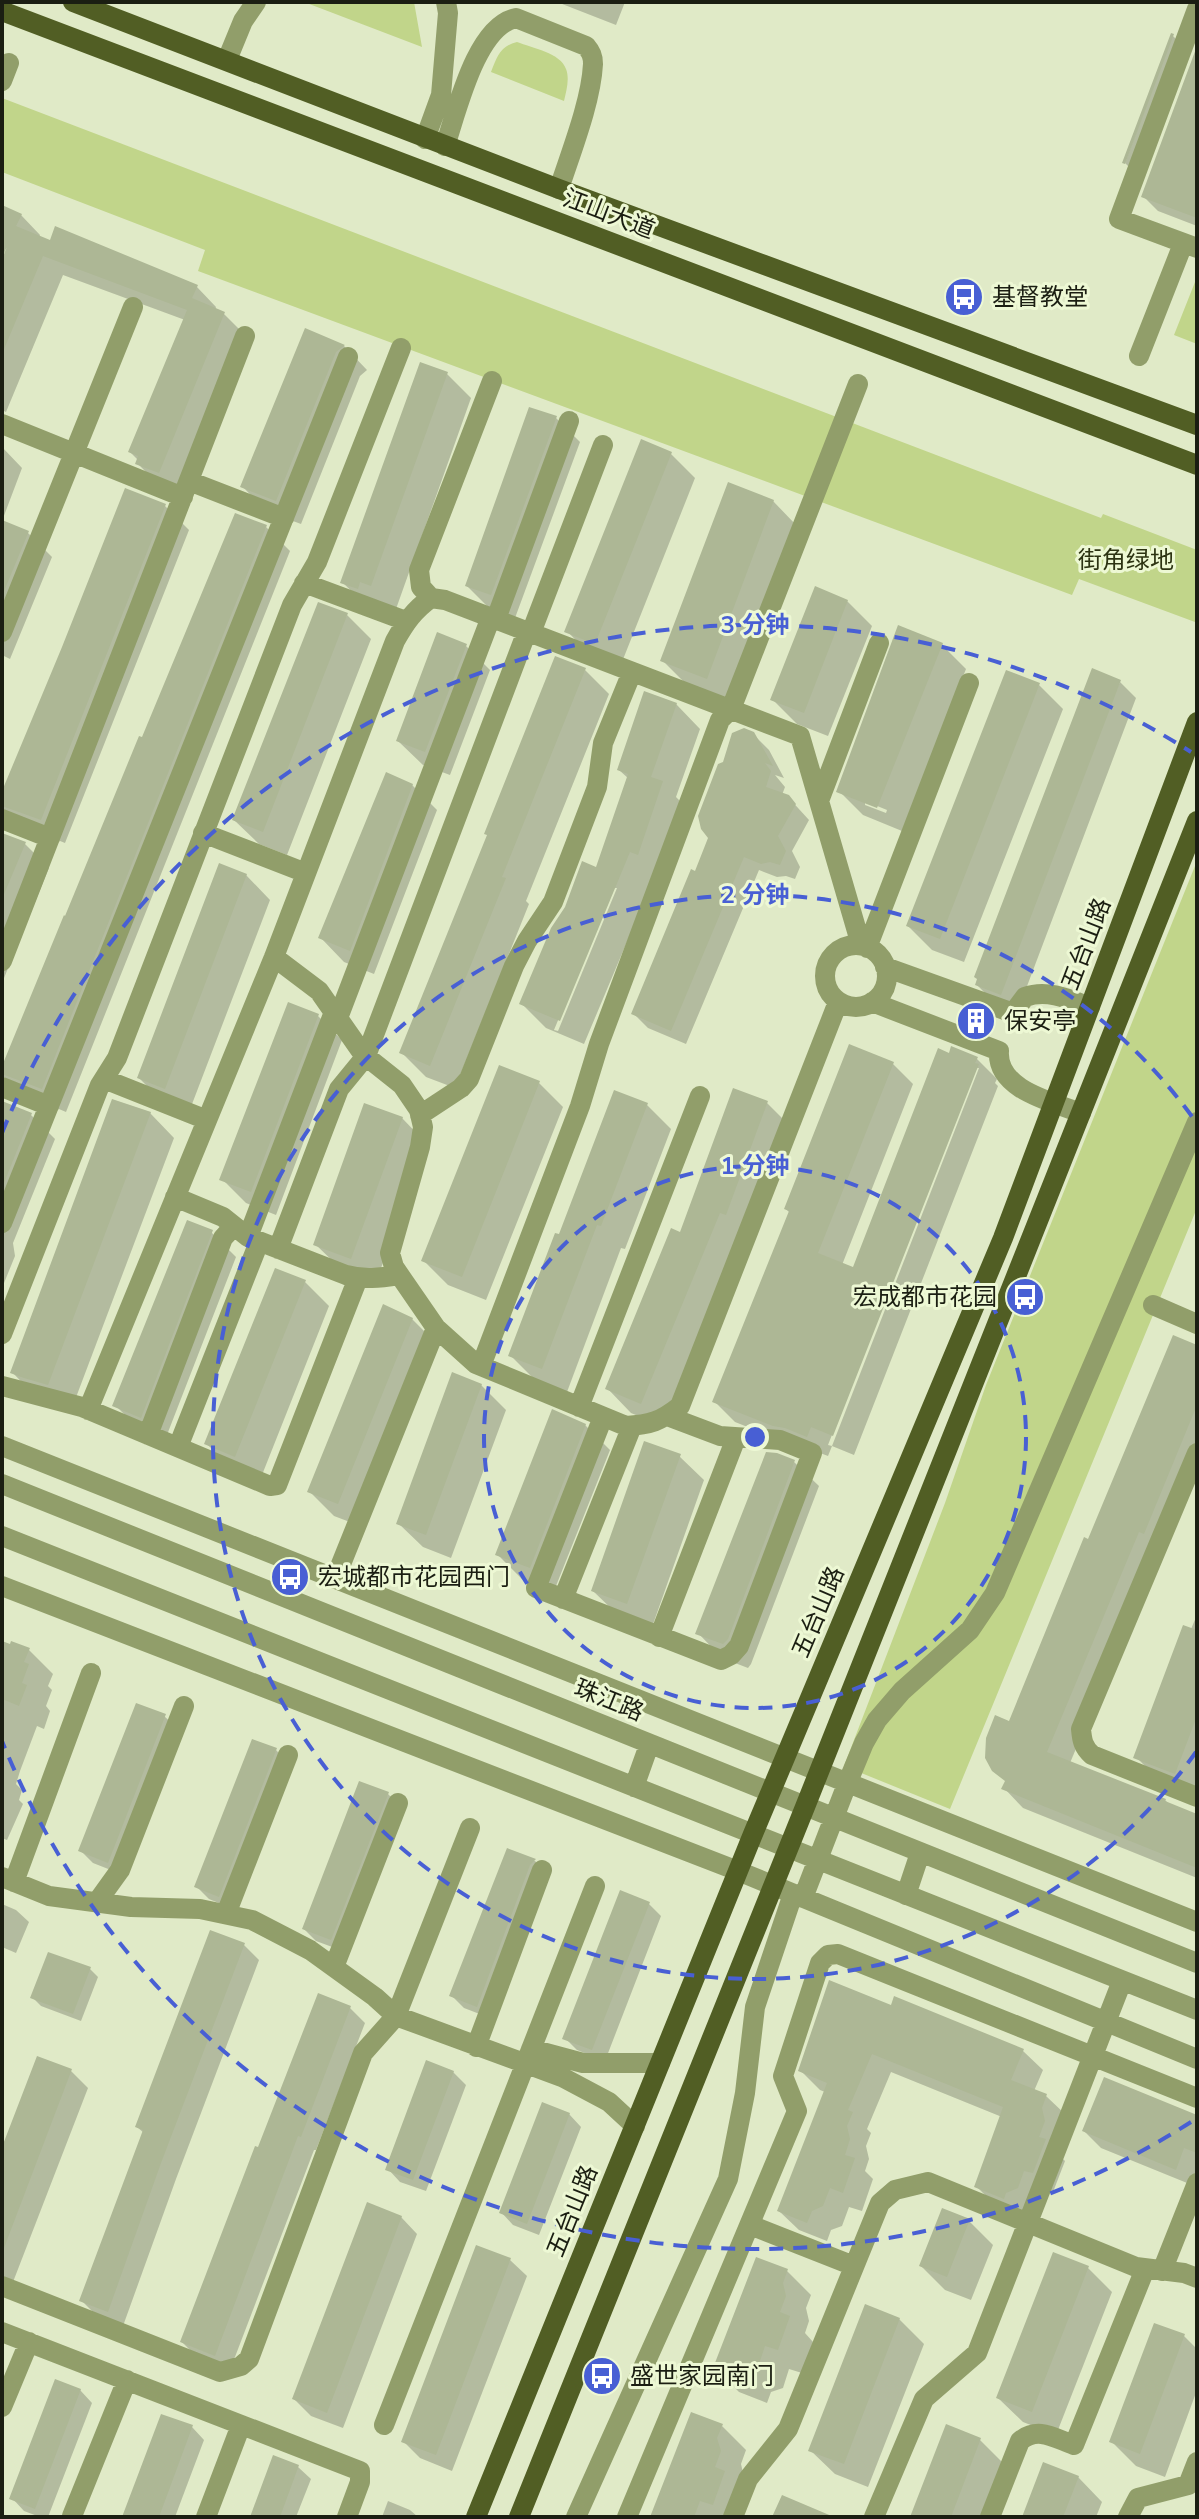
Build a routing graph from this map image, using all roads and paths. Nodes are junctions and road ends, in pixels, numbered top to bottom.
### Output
1 (73, 2) edge
2 (256, 2) edge
3 (446, 2) edge
4 (1197, 9) edge
5 (2, 11) edge
6 (227, 60) junction
7 (435, 142) junction
8 (559, 189) junction
9 (1190, 246) edge
10 (133, 307) dead end
11 (245, 336) dead end
12 (401, 348) dead end
13 (1139, 356) dead end
14 (348, 357) dead end
15 (492, 381) dead end
16 (858, 384) dead end
17 (569, 421) dead end
18 (2, 424) edge
19 (1197, 425) edge
20 (603, 445) dead end
21 (74, 453) junction
22 (1197, 465) edge
23 (186, 489) junction
24 (284, 518) junction
25 (304, 583) junction
26 (431, 598) junction
27 (493, 618) junction
28 (406, 621) junction
29 (2, 632) edge
30 (529, 632) junction
31 (879, 643) dead end
32 (632, 672) junction
33 (969, 683) dead end
34 (731, 709) junction
35 (1197, 722) edge
36 (819, 801) junction
37 (2, 819) edge
38 (1197, 821) edge
39 (203, 833) junction
40 (50, 838) junction
41 (306, 873) junction
42 (864, 946) junction
43 (274, 957) junction
44 (2, 961) edge
45 (885, 967) junction
46 (838, 1002) junction
47 (872, 1002) junction
48 (1090, 1007) junction
49 (336, 1015) junction
50 (366, 1056) junction
51 (104, 1079) junction
52 (2, 1087) edge
53 (700, 1096) dead end
54 (1054, 1103) junction
55 (49, 1106) junction
56 (1081, 1113) junction
57 (420, 1115) junction
58 (207, 1120) junction
59 (1197, 1122) edge
60 (175, 1197) junction
61 (2, 1223) edge
62 (255, 1238) junction
63 (399, 1275) junction
64 (358, 1278) junction
65 (1153, 1305) dead end
66 (1197, 1324) edge
67 (436, 1328) junction
68 (2, 1334) edge
69 (481, 1366) junction
70 (2, 1386) edge
71 (579, 1407) junction
72 (88, 1410) junction
73 (667, 1416) junction
74 (603, 1417) junction
75 (632, 1426) junction
76 (148, 1435) junction
77 (736, 1438) junction
78 (2, 1446) edge
79 (178, 1447) junction
80 (1197, 1453) edge
81 (2, 1484) edge
82 (2, 1536) edge
83 (335, 1579) junction
84 (2, 1586) edge
85 (563, 1599) junction
86 (659, 1637) junction
87 (91, 1673) dead end
88 (184, 1706) dead end
89 (649, 1745) junction
90 (288, 1755) dead end
91 (785, 1759) junction
92 (819, 1773) junction
93 (847, 1784) junction
94 (634, 1787) junction
95 (770, 1793) junction
96 (1197, 1797) edge
97 (398, 1803) dead end
98 (805, 1807) junction
99 (834, 1818) junction
100 (470, 1828) dead end
101 (753, 1834) junction
102 (788, 1848) junction
103 (920, 1853) junction
104 (818, 1860) junction
105 (542, 1870) dead end
106 (738, 1871) junction
107 (8, 1879) edge
108 (595, 1886) dead end
109 (772, 1886) junction
110 (906, 1895) junction
111 (798, 1896) junction
112 (97, 1902) junction
113 (226, 1914) junction
114 (1197, 1922) edge
115 (1197, 1963) edge
116 (334, 1967) junction
117 (1122, 1981) junction
118 (1197, 2010) edge
119 (396, 2016) junction
120 (1105, 2021) junction
121 (476, 2047) junction
122 (1091, 2056) junction
123 (528, 2057) junction
124 (1197, 2059) edge
125 (660, 2063) junction
126 (1197, 2098) edge
127 (635, 2126) junction
128 (1197, 2183) edge
129 (1027, 2223) junction
130 (750, 2225) junction
131 (854, 2266) junction
132 (1154, 2270) junction
133 (1197, 2278) edge
134 (2, 2286) edge
135 (2, 2332) edge
136 (29, 2342) junction
137 (127, 2380) junction
138 (2, 2407) edge
139 (241, 2425) junction
140 (384, 2425) dead end
141 (1197, 2462) edge
142 (1193, 2491) edge
143 (72, 2516) edge
144 (206, 2517) edge
145 (347, 2517) edge
146 (476, 2517) edge
147 (519, 2517) edge
148 (576, 2517) edge
149 (627, 2517) edge
150 (733, 2517) edge
151 (874, 2517) edge
152 (990, 2517) edge
153 (1128, 2517) edge

1 - 6 main road, 江山大道
2 - 6 street
3 - 7 street
4 - 9 street
5 - 22 main road, 江山大道
6 - 7 main road, 江山大道
7 - 8 main road, 江山大道
7 - 8 street
8 - 19 main road, 江山大道
9 - 13 street
10 - 21 street
11 - 23 street
12 - 25 street
14 - 24 street
15 - 26 street
16 - 34 street
17 - 27 street
18 - 21 street
20 - 30 street
21 - 23 street
21 - 29 street
23 - 24 street
23 - 40 street
24 - 55 street
25 - 28 street
25 - 39 street
26 - 27 street
26 - 28 street
27 - 30 street
27 - 49 street
28 - 41 street
30 - 32 street
30 - 50 street
31 - 36 street
32 - 34 street
32 - 57 street
33 - 42 street
34 - 36 street
34 - 69 street
35 - 48 main road, 五台山路
36 - 42 street
37 - 40 street
38 - 56 main road
39 - 41 street
39 - 51 street
40 - 44 street
41 - 43 street
42 - 45 street
42 - 46 street
43 - 49 street
43 - 58 street
45 - 47 street
45 - 48 street
46 - 47 street
46 - 73 street
47 - 54 street
48 - 54 main road, 五台山路
49 - 50 street
49 - 62 street
50 - 57 street
50 - 62 street
51 - 58 street
51 - 68 street
52 - 55 street
53 - 71 street
54 - 56 street
54 - 91 main road, 五台山路
55 - 61 street
56 - 92 main road
57 - 63 street
58 - 60 street
59 - 93 street
60 - 62 street
60 - 72 street
62 - 64 street
62 - 76 street
62 - 79 street
63 - 64 street
63 - 67 street
64 - 79 street
65 - 66 street
67 - 69 street
67 - 83 street
69 - 71 street
70 - 72 street
71 - 74 street
72 - 76 street
73 - 75 street
73 - 77 street
74 - 75 street
74 - 85 street
75 - 85 street
76 - 79 street
77 - 86 street
77 - 86 street
78 - 83 street
80 - 96 street
81 - 89 street, 珠江路
82 - 94 street
83 - 91 street
84 - 106 street
85 - 86 street
87 - 107 street
88 - 112 street
89 - 94 street
89 - 95 street, 珠江路
90 - 113 street
91 - 92 street
91 - 95 main road, 五台山路
92 - 93 street
92 - 98 main road
93 - 99 street
93 - 114 street
94 - 101 street
95 - 98 street, 珠江路
95 - 101 main road, 五台山路
97 - 116 street
98 - 99 street, 珠江路
98 - 102 main road
99 - 103 street, 珠江路
99 - 104 street
100 - 119 street
101 - 102 street
101 - 106 main road, 五台山路
102 - 104 street
102 - 109 main road
103 - 110 street
103 - 115 street, 珠江路
104 - 110 street
104 - 111 street
105 - 121 street
106 - 109 street
106 - 125 main road, 五台山路
107 - 112 street
108 - 123 street
109 - 111 street
109 - 147 main road
110 - 117 street
111 - 120 street
111 - 148 street
112 - 113 street
113 - 116 street
116 - 119 street
117 - 118 street
117 - 120 street
119 - 121 street
119 - 134 street
120 - 122 street
120 - 124 street
121 - 123 street
122 - 126 street
122 - 129 street
122 - 130 street
123 - 125 street
123 - 127 street
123 - 140 street
125 - 127 main road, 五台山路
127 - 146 main road, 五台山路
128 - 132 street
129 - 131 street
129 - 132 street
129 - 151 street
130 - 131 street
130 - 149 street
131 - 150 street
132 - 133 street
132 - 152 street
135 - 136 street
136 - 137 street
136 - 138 street
137 - 139 street
137 - 143 street
139 - 144 street
139 - 145 street
141 - 142 street
142 - 153 street

